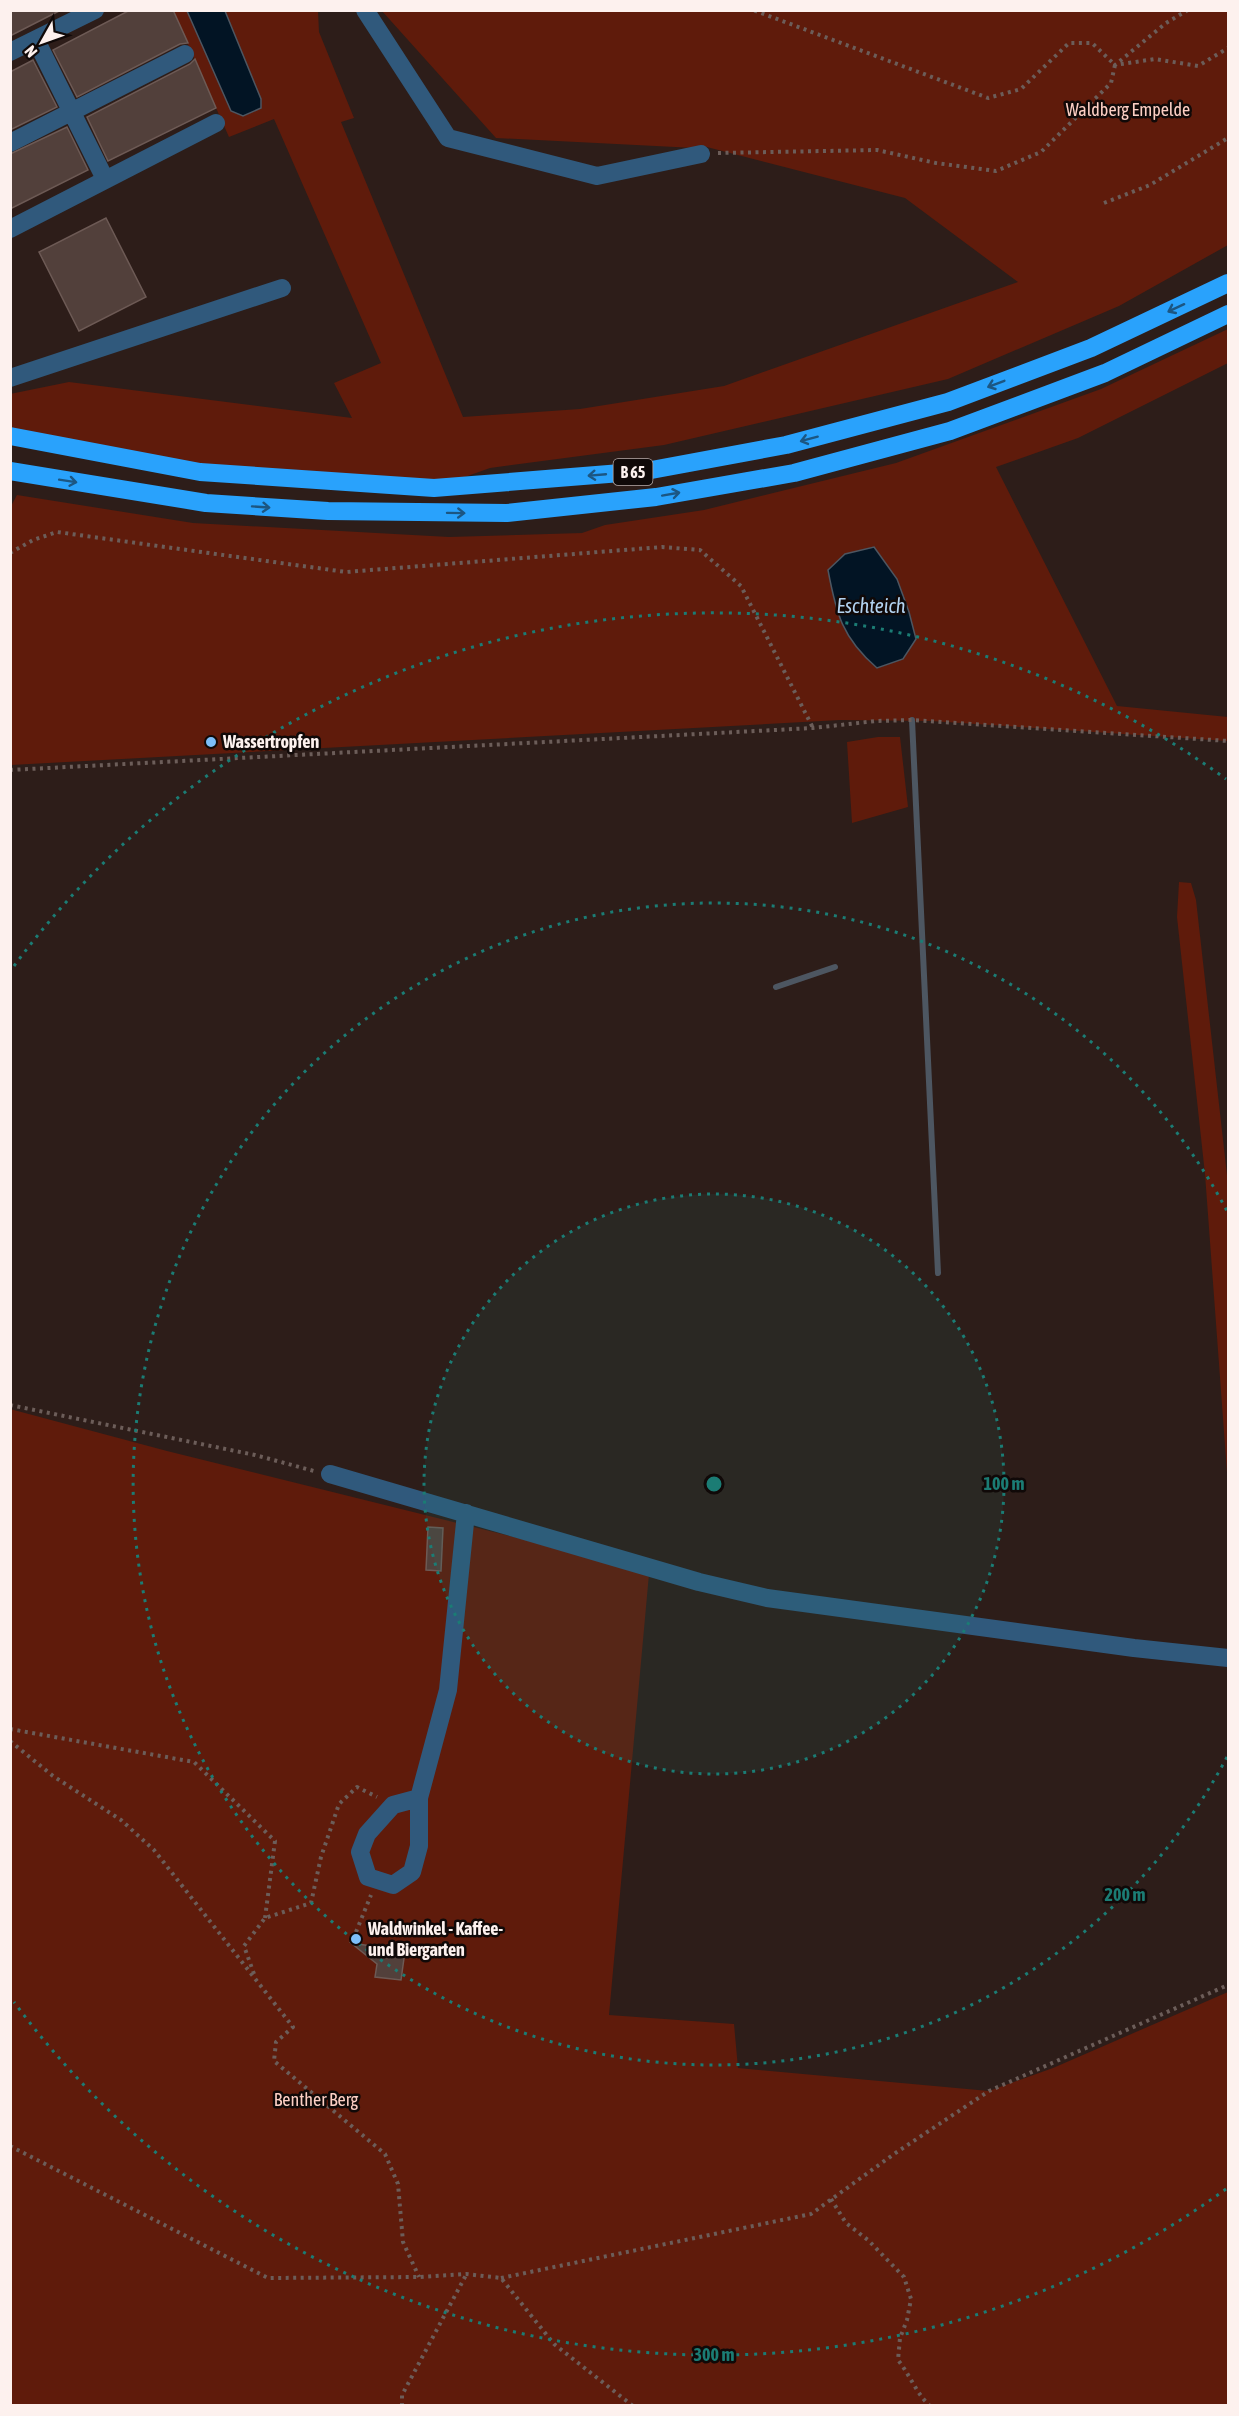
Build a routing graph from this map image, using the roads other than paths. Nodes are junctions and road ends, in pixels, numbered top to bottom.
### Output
1 (95, 10) edge
2 (364, 10) edge
3 (36, 40) junction
4 (10, 52) edge
5 (185, 54) dead end
6 (72, 112) junction
7 (216, 123) dead end
8 (10, 143) edge
9 (701, 154) road end
10 (105, 179) junction
11 (10, 229) edge
12 (1228, 283) edge
13 (282, 288) dead end
14 (1228, 314) edge
15 (10, 378) edge
16 (10, 436) edge
17 (10, 471) edge
18 (330, 1474) road end
19 (466, 1513) junction
20 (1228, 1658) edge
21 (419, 1798) junction

1 - 3 lane
2 - 9 lane
3 - 4 lane
3 - 6 lane
5 - 6 lane
6 - 8 lane
6 - 10 lane
7 - 10 lane
10 - 11 lane
12 -> 16 highway, B 65
13 - 15 lane
17 -> 14 highway, B 65
18 - 19 lane
19 - 20 lane
19 - 21 lane
21 - 21 lane

